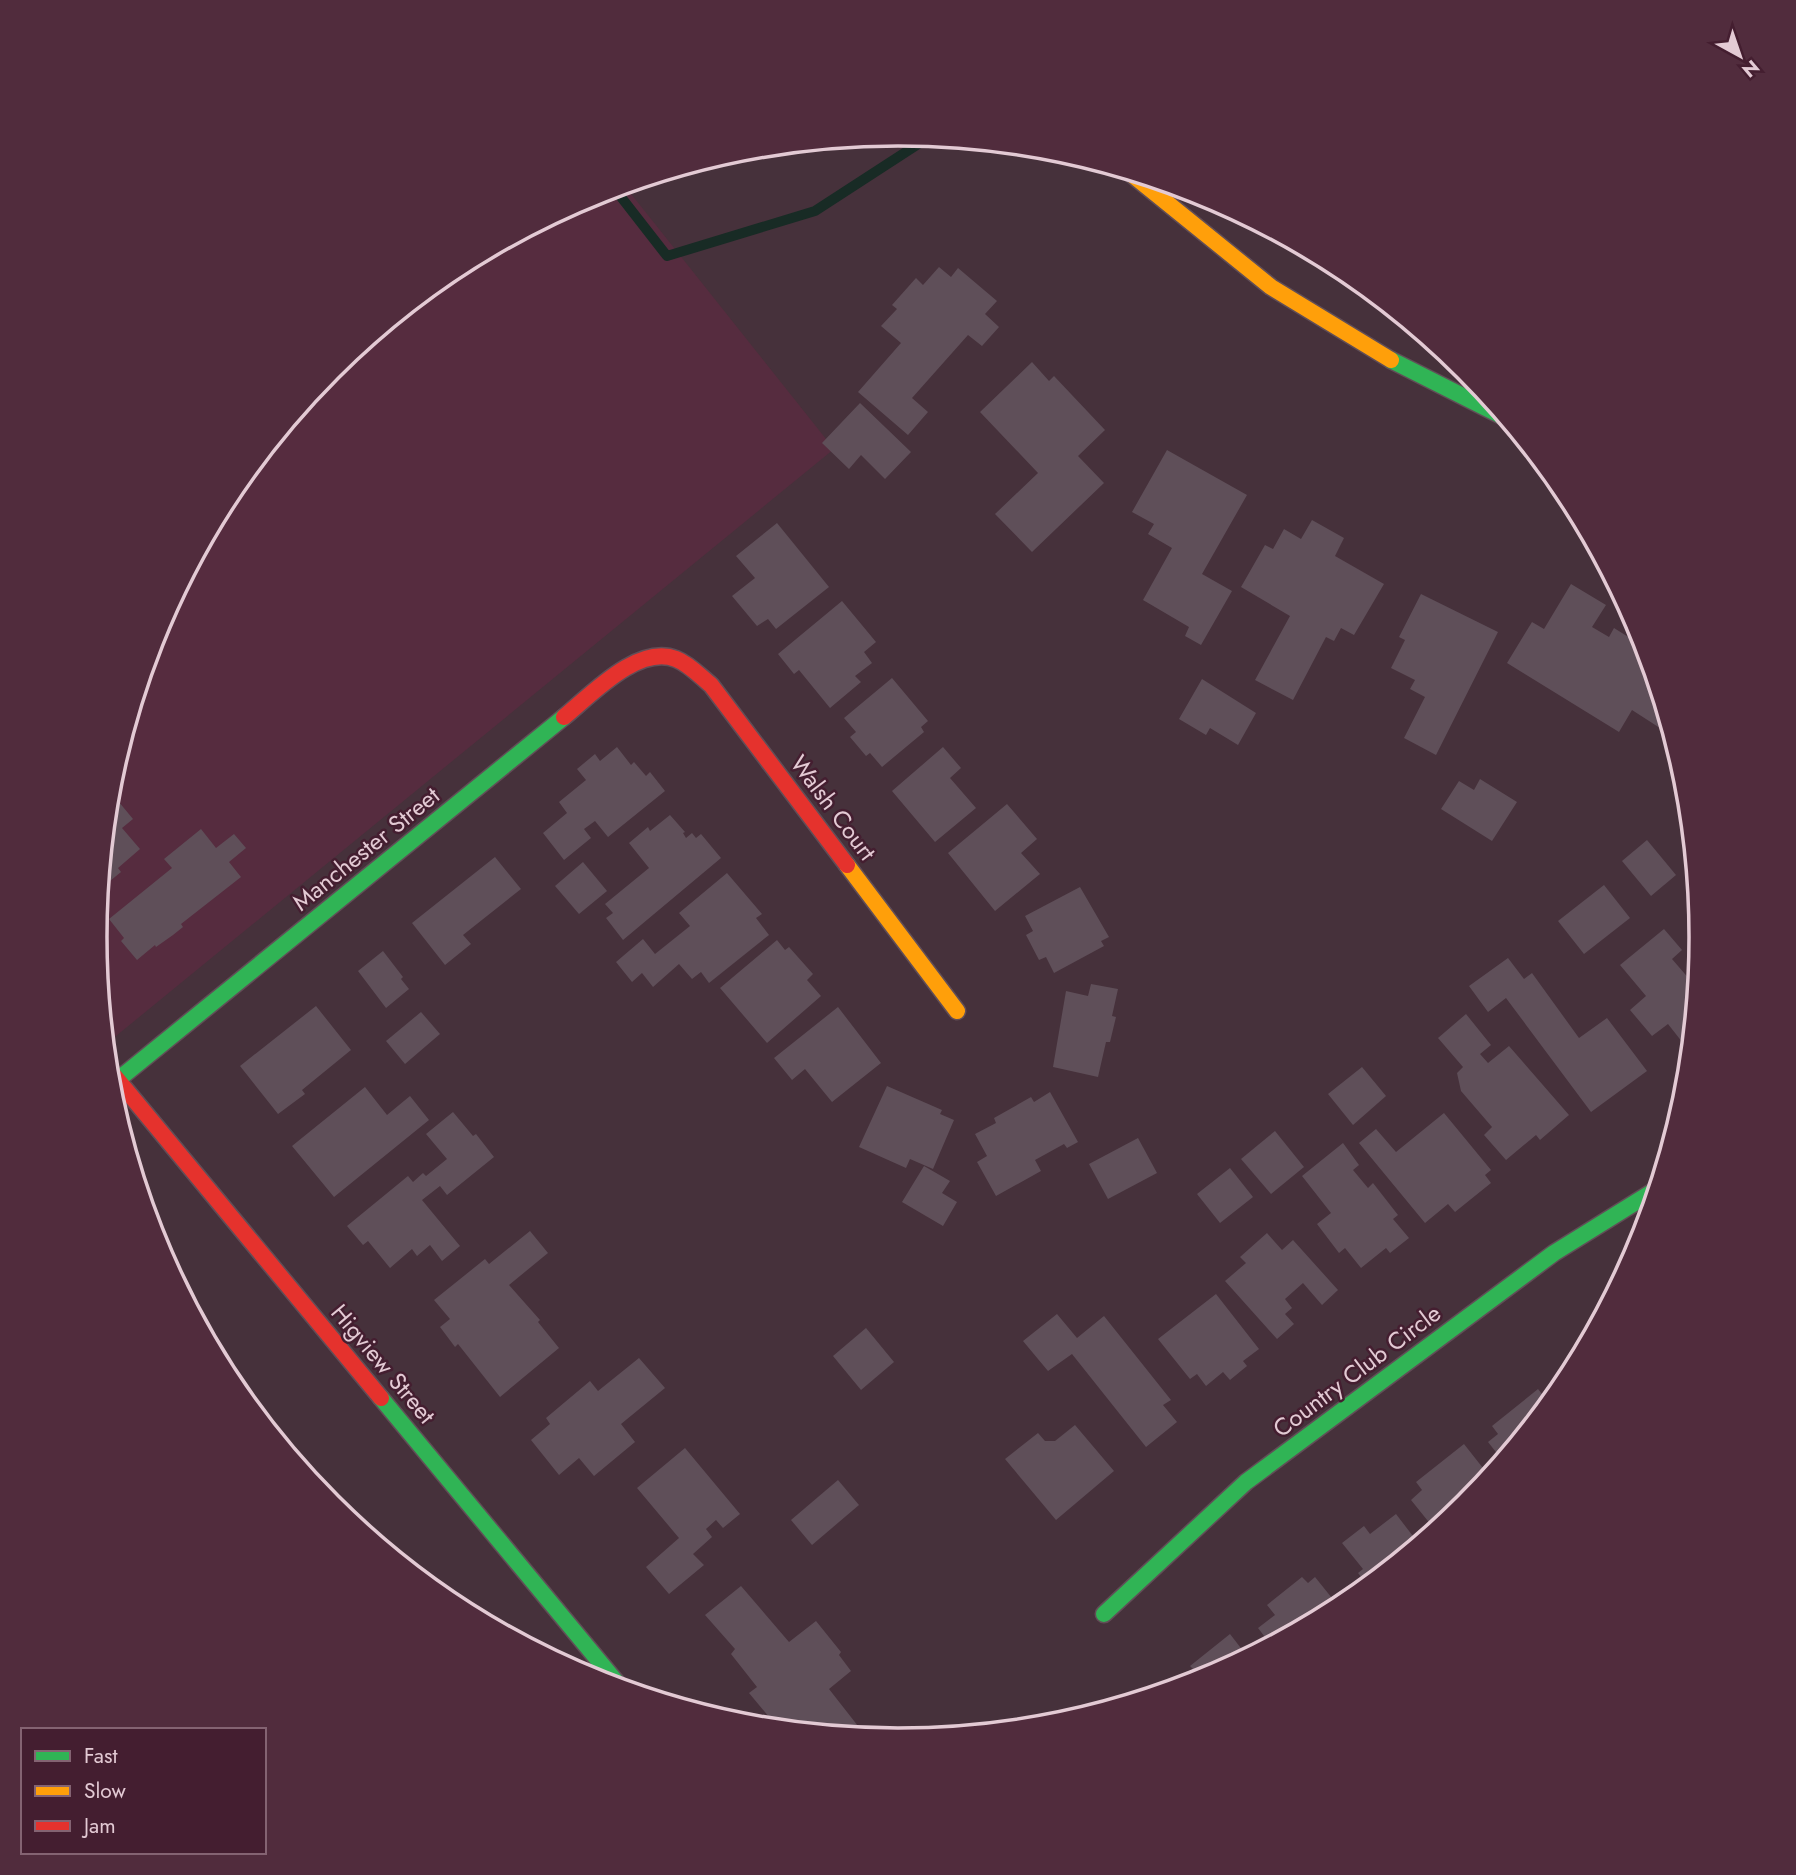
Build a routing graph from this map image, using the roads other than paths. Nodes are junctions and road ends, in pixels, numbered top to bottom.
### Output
1 (1147, 186) edge
2 (1485, 408) edge
3 (656, 654) joint
4 (957, 1010) dead end
5 (119, 1072) edge
6 (122, 1091) edge
7 (1645, 1196) edge
8 (1104, 1615) dead end
9 (610, 1675) edge

1 - 2 street
3 - 4 street, Walsh Court
3 - 5 street, Manchester Street
6 - 9 street, Higview Street
7 - 8 street, Country Club Circle

